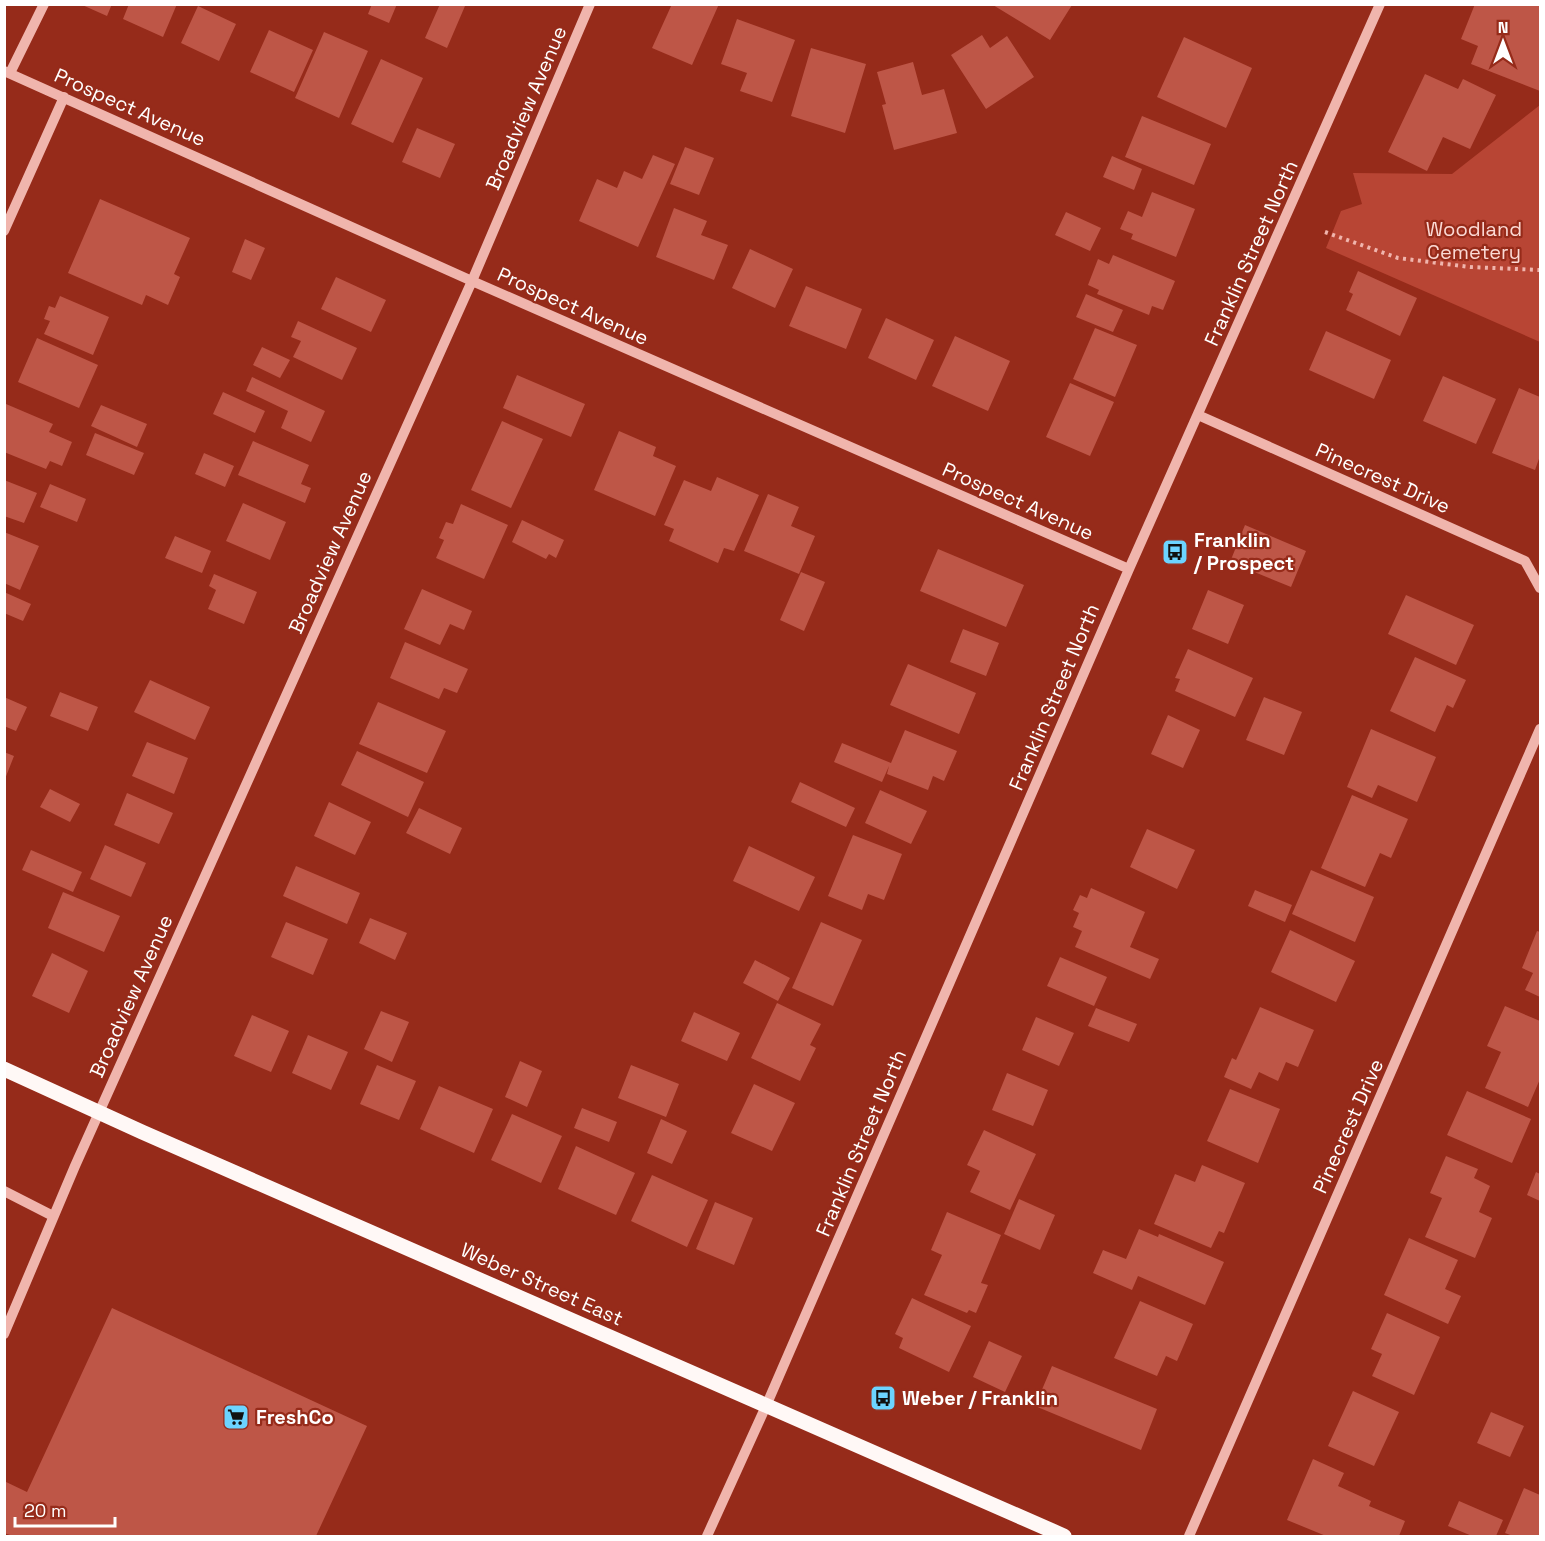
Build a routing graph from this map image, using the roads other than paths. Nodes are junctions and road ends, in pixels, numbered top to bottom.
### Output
1 (44, 4) edge
2 (590, 4) edge
3 (1380, 4) edge
4 (8, 72) edge
5 (64, 97) junction
6 (4, 231) edge
7 (472, 281) junction
8 (1198, 415) junction
9 (1129, 569) junction
10 (1540, 588) edge
11 (1540, 729) edge
12 (4, 1069) edge
13 (98, 1113) junction
14 (4, 1191) edge
15 (53, 1216) junction
16 (4, 1334) edge
17 (766, 1407) junction
18 (707, 1536) edge
19 (1064, 1536) edge
20 (1189, 1536) edge

1 - 4 street
2 - 7 street, Broadview Avenue
3 - 8 street, Franklin Street North
4 - 5 street, Prospect Avenue
5 - 6 street
5 - 7 street, Prospect Avenue
7 - 9 street, Prospect Avenue
7 - 13 street, Broadview Avenue
8 - 9 street, Franklin Street North
8 - 10 street, Pinecrest Drive
9 - 17 street, Franklin Street North
11 - 20 street, Pinecrest Drive
12 - 13 main road, Weber Street East
13 - 15 street, Broadview Avenue
13 - 17 main road, Weber Street East
14 - 15 street
15 - 16 street, Broadview Avenue
17 - 18 street, Franklin Street North
17 - 19 main road, Weber Street East

